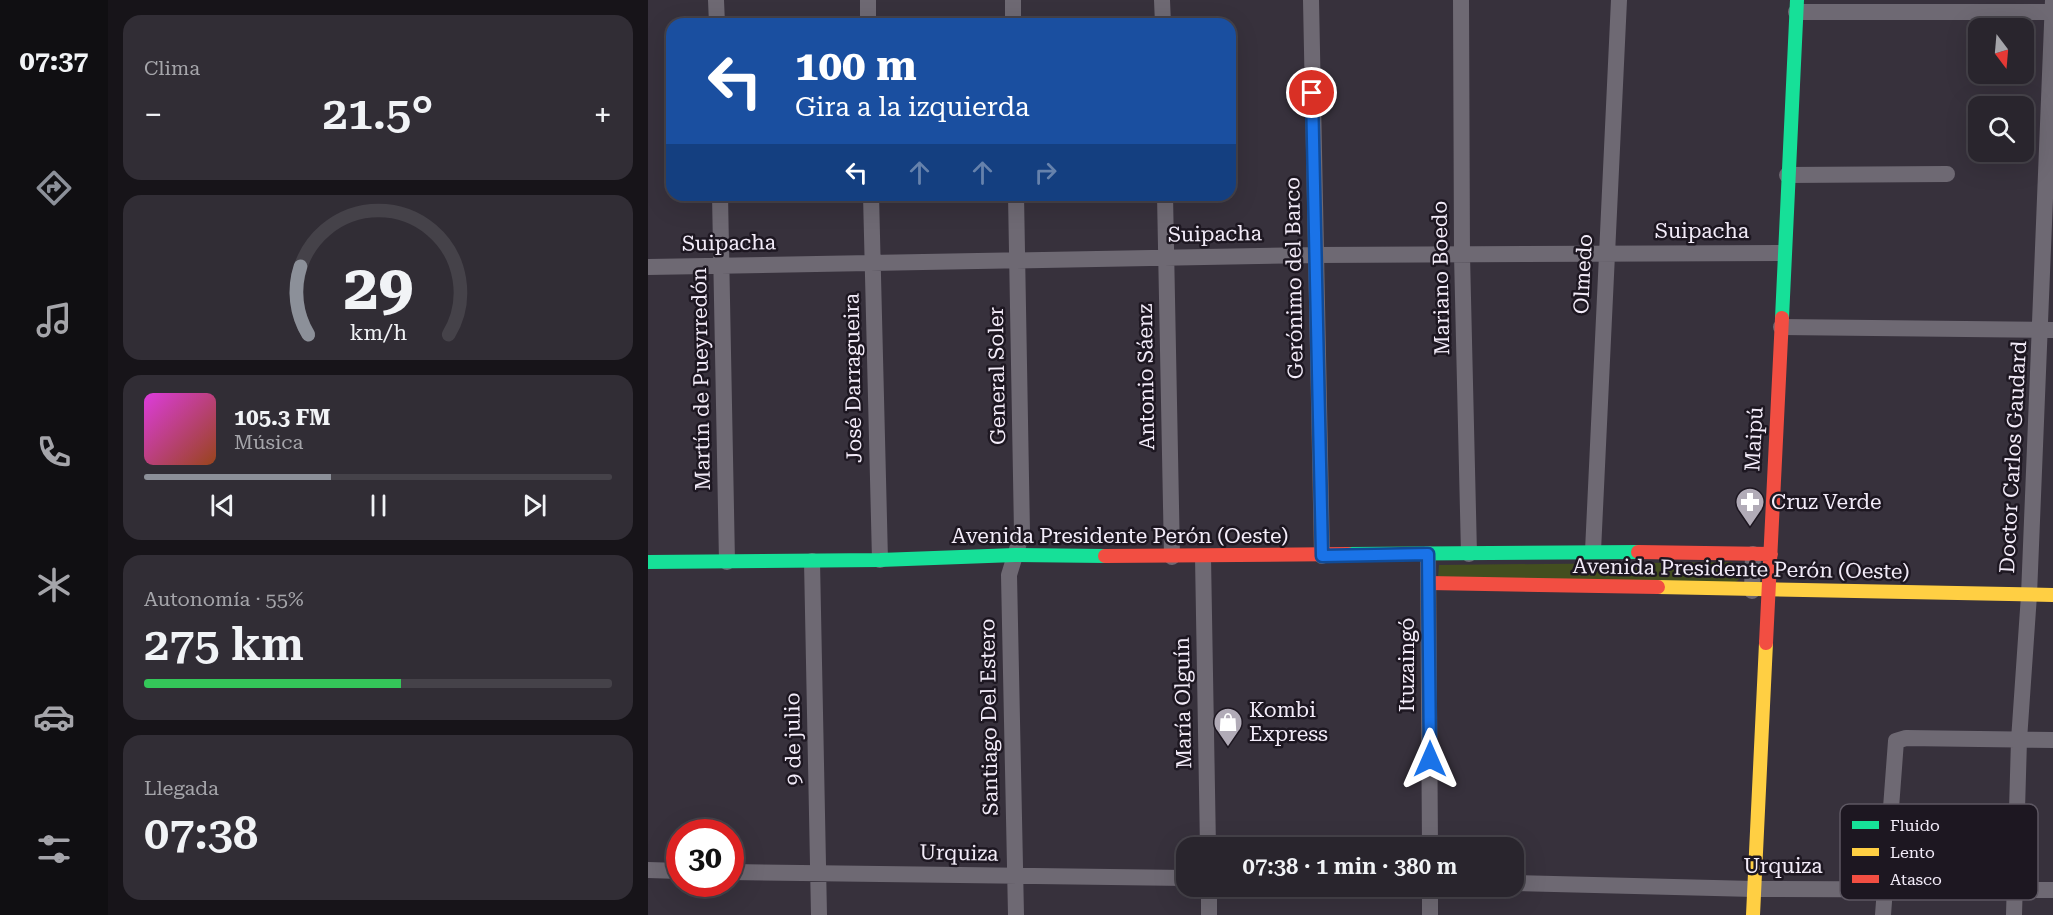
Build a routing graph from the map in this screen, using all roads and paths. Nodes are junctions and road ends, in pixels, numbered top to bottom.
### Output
1 (716, 0) edge
2 (868, 0) edge
3 (1013, 0) edge
4 (1162, 0) edge
5 (1311, 0) edge
6 (1461, 0) edge
7 (1619, 0) edge
8 (1797, 6) edge
9 (2052, 8) edge
10 (717, 18) edge
11 (868, 18) edge
12 (1013, 18) edge
13 (1163, 18) edge
14 (1947, 174) dead end
15 (1788, 175) junction
16 (720, 201) edge
17 (872, 201) edge
18 (1016, 201) edge
19 (1165, 201) edge
20 (1783, 253) junction
21 (1607, 254) junction
22 (1316, 255) junction
23 (1462, 255) junction
24 (1166, 257) junction
25 (1017, 259) junction
26 (873, 262) junction
27 (721, 266) junction
28 (648, 267) edge
29 (1781, 327) junction
30 (2047, 330) edge
31 (1593, 551) junction
32 (1428, 554) junction
33 (1469, 554) junction
34 (1753, 554) junction
35 (1771, 554) junction
36 (1015, 555) junction
37 (1322, 556) junction
38 (1172, 557) junction
39 (1203, 557) junction
40 (880, 560) junction
41 (812, 561) junction
42 (648, 562) edge
43 (727, 562) junction
44 (1429, 583) junction
45 (1752, 591) junction
46 (1770, 591) junction
47 (2029, 595) junction
48 (2053, 595) edge
49 (2019, 740) junction
50 (2053, 741) edge
51 (1891, 804) edge
52 (2017, 804) edge
53 (1208, 837) edge
54 (1430, 837) edge
55 (648, 870) edge
56 (666, 871) edge
57 (744, 872) edge
58 (819, 873) junction
59 (1016, 876) junction
60 (1176, 878) edge
61 (1524, 883) edge
62 (1840, 888) edge
63 (1754, 889) junction
64 (2038, 890) edge
65 (2053, 890) edge
66 (1209, 897) edge
67 (1430, 897) edge
68 (1884, 900) edge
69 (2015, 900) edge
70 (819, 915) edge
71 (1016, 915) edge
72 (1209, 915) edge
73 (1430, 915) edge
74 (1754, 915) edge
75 (1883, 915) edge
76 (2014, 915) edge

1 - 10 street
2 - 11 street
3 - 12 street
4 - 13 street
5 - 22 street, Gerónimo del Barco
6 - 23 street, Mariano Boedo
7 - 21 street, Olmedo
8 - 9 street
8 - 15 main road, Maipú
9 - 30 street, Doctor Carlos Gaudard
14 - 15 street
15 - 20 main road, Maipú
16 - 27 street, Martín de Pueyrredón
17 - 26 street, José Darragueira
18 - 25 street, General Soler
19 - 24 street, Antonio Sáenz
20 - 21 street, Suipacha
20 - 29 main road, Maipú
21 - 23 street, Suipacha
21 - 31 street, Olmedo
22 - 23 street, Suipacha
22 - 24 street, Suipacha
22 - 37 street, Gerónimo del Barco
23 - 33 street, Mariano Boedo
24 - 25 street, Suipacha
24 - 38 street, Antonio Sáenz
25 - 26 street, Suipacha
25 - 36 street, General Soler
26 - 27 street, Suipacha
26 - 40 street, José Darragueira
27 - 28 street, Suipacha
27 - 43 street, Martín de Pueyrredón
29 - 30 street
29 - 35 main road, Maipú
30 - 47 street, Doctor Carlos Gaudard
31 - 33 main road, Avenida Presidente Perón (Oeste)
31 - 34 main road, Avenida Presidente Perón (Oeste)
32 - 33 main road, Avenida Presidente Perón (Oeste)
32 - 37 main road, Avenida Presidente Perón (Oeste)
32 - 44 street, Ituzaingó
34 - 35 main road, Avenida Presidente Perón (Oeste)
34 - 45 street
35 - 46 main road, Maipú
36 - 38 main road, Avenida Presidente Perón (Oeste)
36 - 40 main road, Avenida Presidente Perón (Oeste)
36 - 59 street, Santiago Del Estero
37 - 39 main road, Avenida Presidente Perón (Oeste)
38 - 39 main road, Avenida Presidente Perón (Oeste)
39 - 53 street, María Olguín
40 - 41 main road, Avenida Presidente Perón (Oeste)
41 - 43 main road, Avenida Presidente Perón (Oeste)
41 - 58 street, 9 de julio
42 - 43 main road, Avenida Presidente Perón (Oeste)
44 - 45 main road, Avenida Presidente Perón (Oeste)
44 - 54 street, Ituzaingó
45 - 46 main road, Avenida Presidente Perón (Oeste)
46 - 47 main road, Avenida Presidente Perón (Oeste)
46 - 63 main road, Maipú
47 - 48 main road, Avenida Presidente Perón (Oeste)
47 - 49 street, Doctor Carlos Gaudard
49 - 50 street
49 - 51 street
49 - 52 street, Doctor Carlos Gaudard
55 - 56 street
57 - 58 street, Urquiza
58 - 59 street, Urquiza
58 - 70 street, 9 de julio
59 - 60 street, Urquiza
59 - 71 street, Santiago Del Estero
61 - 63 street, Urquiza
62 - 63 street, Urquiza
63 - 74 main road, Maipú
64 - 65 street, Urquiza
66 - 72 street
67 - 73 street
68 - 75 street
69 - 76 street, Doctor Carlos Gaudard

